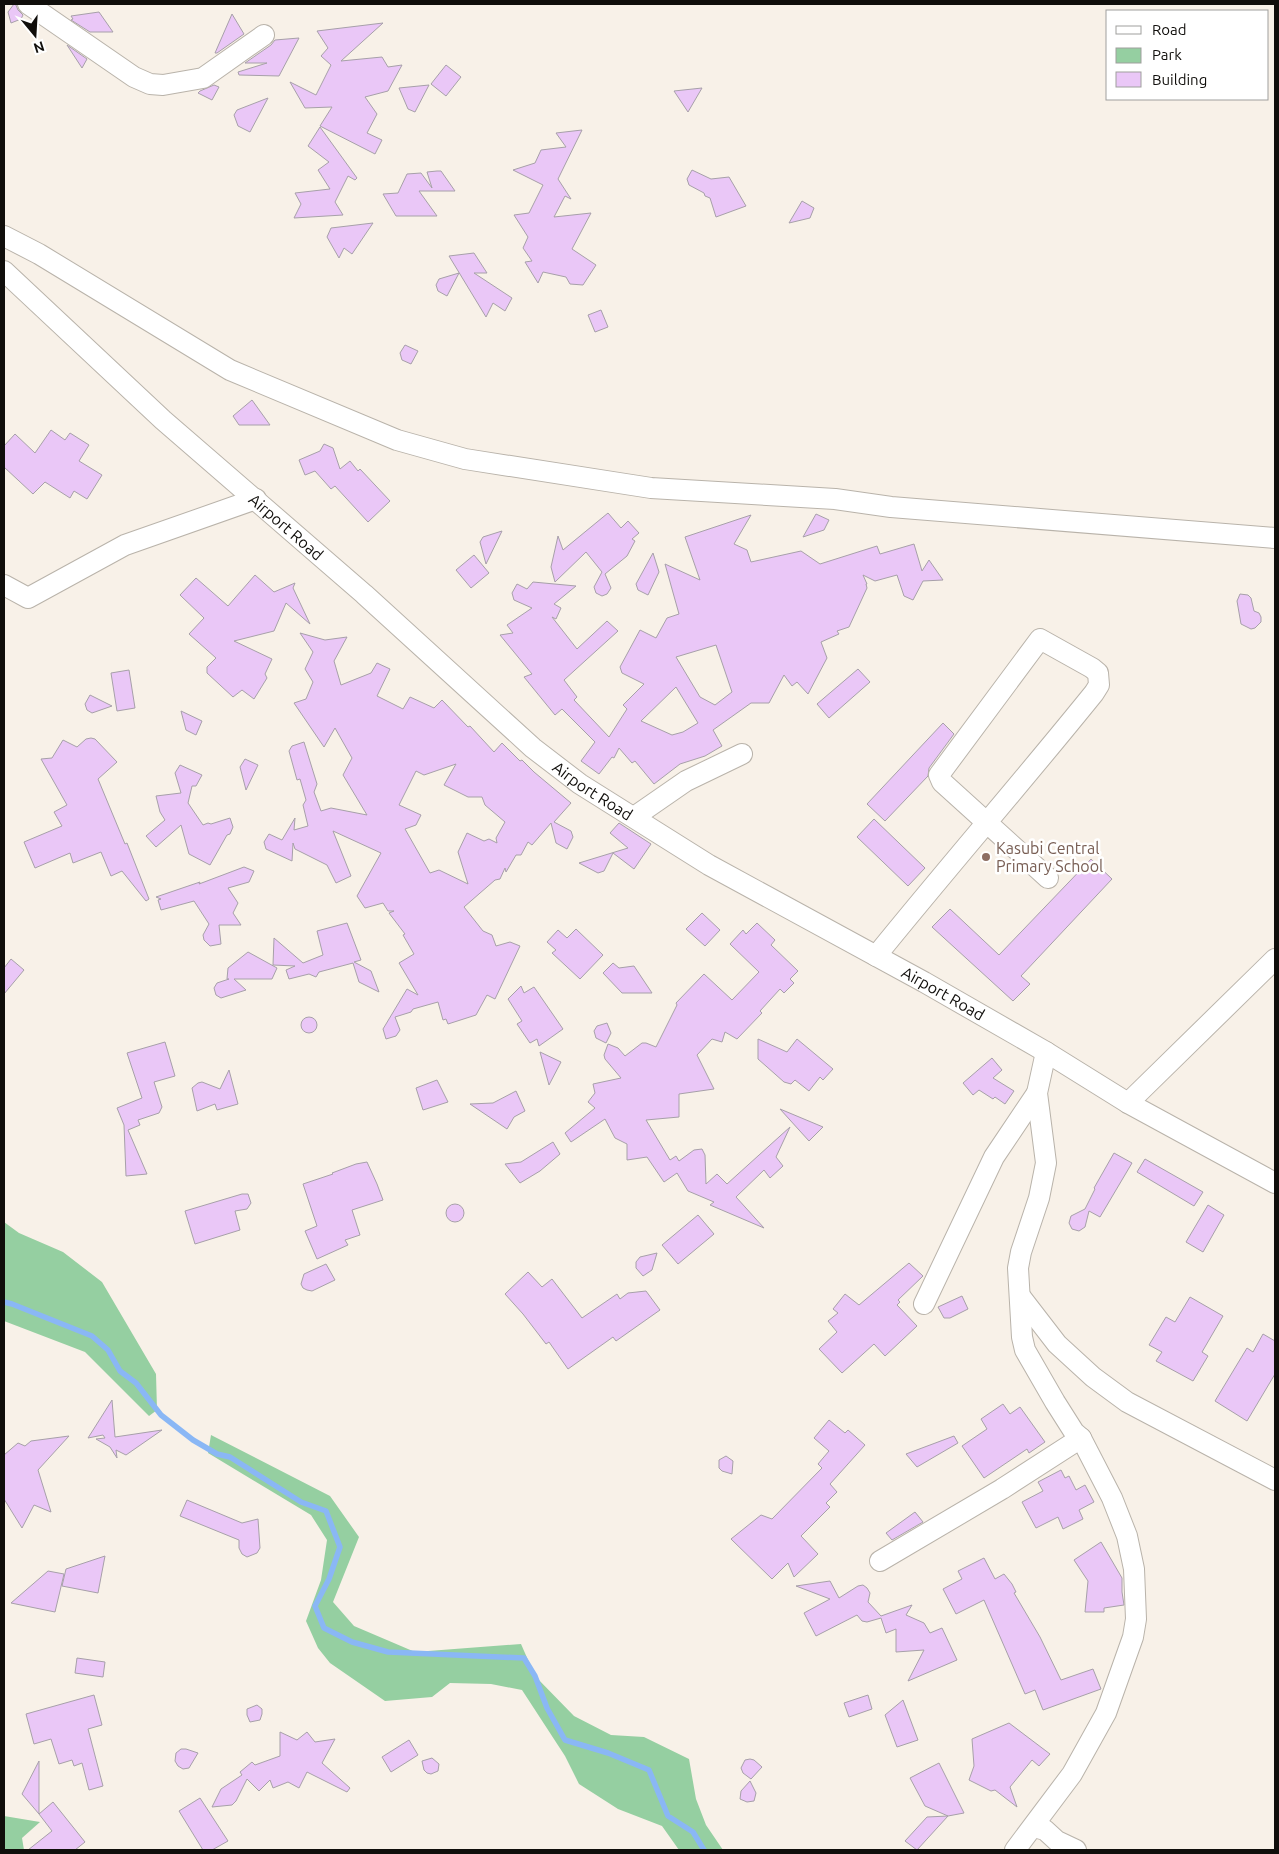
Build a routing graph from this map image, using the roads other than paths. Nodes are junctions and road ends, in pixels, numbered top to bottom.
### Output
1 (28, 4) edge
2 (264, 35) dead end
3 (4, 236) edge
4 (4, 270) edge
5 (256, 499) junction
6 (1275, 538) edge
7 (4, 585) edge
8 (742, 754) dead end
9 (634, 817) junction
10 (987, 822) junction
11 (1048, 878) dead end
12 (876, 956) junction
13 (1275, 959) edge
14 (1046, 1052) junction
15 (1037, 1093) junction
16 (1128, 1103) junction
17 (1275, 1183) edge
18 (1020, 1296) junction
19 (924, 1304) dead end
20 (1081, 1438) junction
21 (1275, 1480) edge
22 (880, 1561) dead end
23 (1034, 1827) junction
24 (1015, 1850) edge
25 (1076, 1850) edge

1 - 2 street
3 - 6 street
4 - 5 street, Airport Road
5 - 7 street
5 - 9 street, Airport Road
8 - 9 street
9 - 12 street, Airport Road
10 - 10 street
10 - 11 street
10 - 12 street
12 - 14 street, Airport Road
13 - 16 street
14 - 15 street
14 - 16 street, Airport Road
15 - 18 street
15 - 19 street
16 - 17 street, Airport Road
18 - 20 street
18 - 21 street
20 - 22 street
20 - 23 street
23 - 24 street
23 - 25 street

